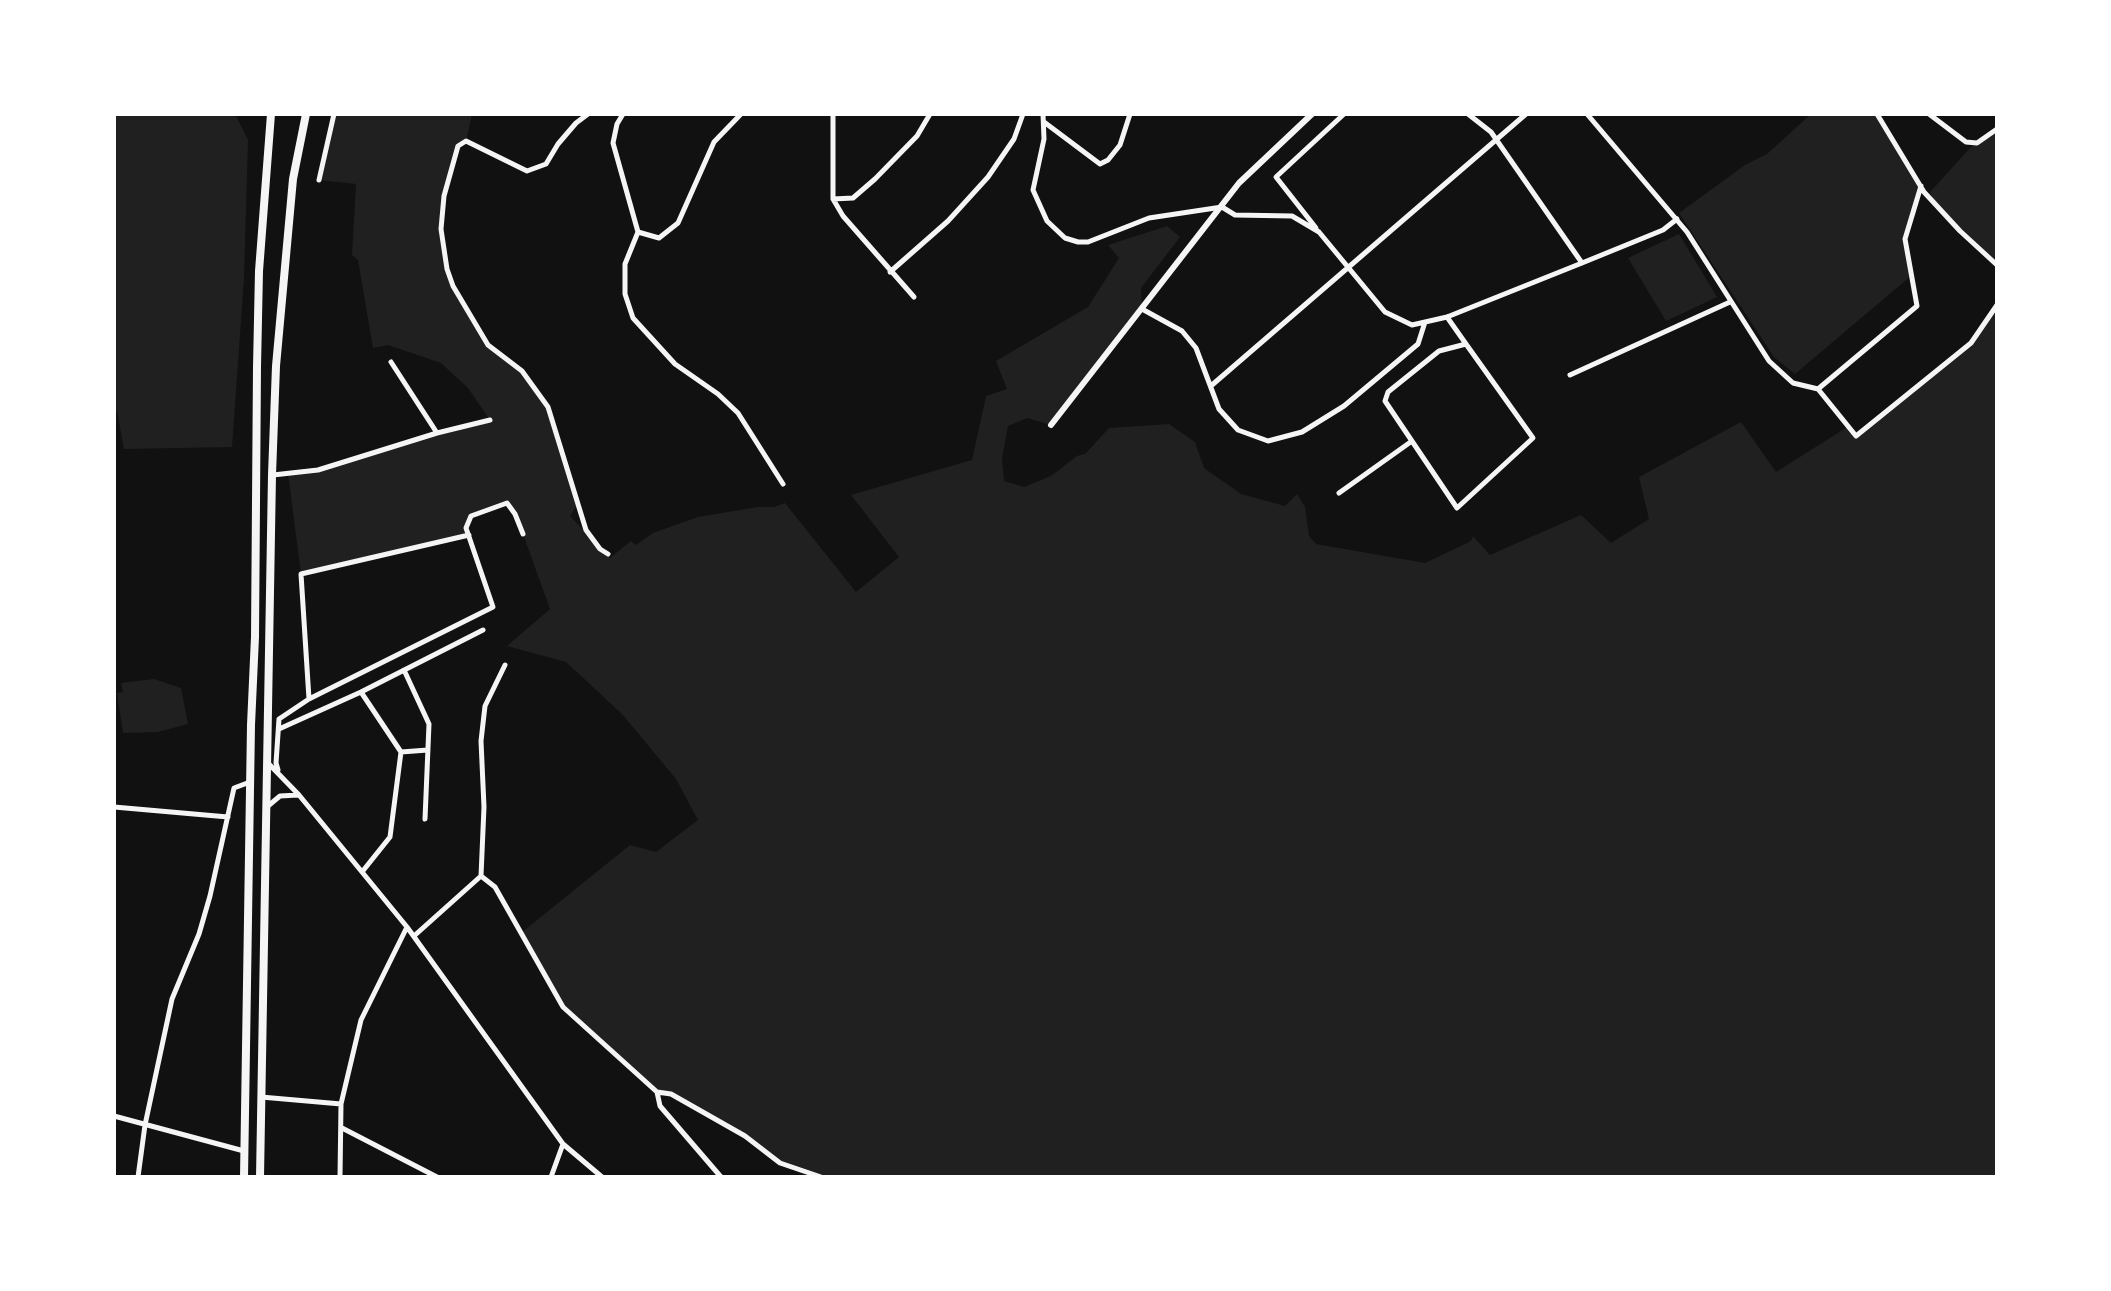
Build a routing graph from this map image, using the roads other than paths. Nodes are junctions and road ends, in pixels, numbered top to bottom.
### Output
1 (271, 114) edge
2 (306, 114) edge
3 (334, 114) edge
4 (588, 114) edge
5 (623, 114) edge
6 (741, 114) edge
7 (833, 114) edge
8 (930, 114) edge
9 (1023, 114) edge
10 (1043, 114) edge
11 (1130, 114) edge
12 (1312, 114) edge
13 (1344, 114) edge
14 (1468, 114) edge
15 (1526, 114) edge
16 (1587, 114) edge
17 (1877, 114) edge
18 (1929, 114) edge
19 (1044, 122) junction
20 (1997, 129) edge
21 (1497, 140) junction
22 (319, 180) dead end
23 (1921, 186) junction
24 (833, 199) junction
25 (1222, 207) junction
26 (1677, 219) junction
27 (638, 232) junction
28 (1319, 232) junction
29 (1582, 263) junction
30 (1997, 265) edge
31 (1348, 270) junction
32 (890, 272) junction
33 (914, 297) dead end
34 (1730, 302) junction
35 (1997, 305) edge
36 (1142, 309) junction
37 (1447, 317) junction
38 (1425, 322) junction
39 (1466, 344) junction
40 (391, 362) dead end
41 (1570, 375) dead end
42 (1212, 385) junction
43 (1818, 389) junction
44 (490, 420) dead end
45 (1051, 425) dead end
46 (437, 433) junction
47 (1412, 441) junction
48 (272, 475) junction
49 (783, 484) dead end
50 (1339, 493) dead end
51 (523, 534) dead end
52 (469, 535) junction
53 (608, 554) dead end
54 (483, 630) dead end
55 (505, 665) dead end
56 (404, 670) junction
57 (361, 692) junction
58 (309, 699) junction
59 (278, 730) junction
60 (428, 750) junction
61 (401, 752) junction
62 (266, 761) junction
63 (279, 774) junction
64 (250, 782) junction
65 (299, 795) junction
66 (114, 807) edge
67 (266, 809) junction
68 (228, 817) junction
69 (425, 819) dead end
70 (362, 872) junction
71 (481, 876) junction
72 (407, 927) junction
73 (414, 936) junction
74 (657, 1092) junction
75 (261, 1097) junction
76 (341, 1104) junction
77 (114, 1116) edge
78 (145, 1125) junction
79 (342, 1128) junction
80 (563, 1144) junction
81 (245, 1151) junction
82 (138, 1177) edge
83 (244, 1177) edge
84 (260, 1177) edge
85 (340, 1177) edge
86 (437, 1177) edge
87 (551, 1177) edge
88 (602, 1177) edge
89 (721, 1177) edge
90 (821, 1177) edge

1 - 64 highway
2 - 48 highway
3 - 22 street
4 - 53 street
5 - 27 street
6 - 27 street
7 - 24 street
8 - 24 street
9 - 32 street
10 - 19 street
11 - 19 street
12 - 25 street
13 - 28 street
14 - 21 street
15 - 21 street
16 - 26 street
17 - 23 street
18 - 20 street
19 - 25 street
21 - 29 street
21 - 31 street
23 - 30 street
23 - 43 street
24 - 32 street
25 - 28 street
25 - 36 street
26 - 29 street
26 - 34 street
27 - 49 street
28 - 31 street
29 - 37 street
31 - 38 street
31 - 42 street
32 - 33 street
34 - 41 street
34 - 43 street
35 - 43 street
36 - 42 street
36 - 45 street
37 - 38 street
37 - 39 street
38 - 42 street
39 - 47 street
39 - 47 street
40 - 46 street
44 - 46 street
46 - 48 street
47 - 50 street
48 - 62 highway
51 - 52 street
52 - 58 street
52 - 58 street
54 - 56 street
55 - 71 street
56 - 57 street
56 - 60 street
57 - 59 street
57 - 61 street
58 - 59 street
59 - 63 street
60 - 61 street
60 - 69 street
61 - 70 street
62 - 63 street
62 - 67 highway
63 - 65 street
64 - 68 street
64 - 81 highway
65 - 67 street
65 - 70 street
66 - 68 street
67 - 75 highway
68 - 78 street
70 - 72 street
71 - 73 street
71 - 74 street
72 - 73 street
72 - 76 street
73 - 80 street
74 - 89 street
74 - 90 street
75 - 76 street
75 - 84 highway
76 - 79 street
77 - 78 street
78 - 81 street
78 - 82 street
79 - 85 street
79 - 86 street
80 - 87 street
80 - 88 street
81 - 83 highway

